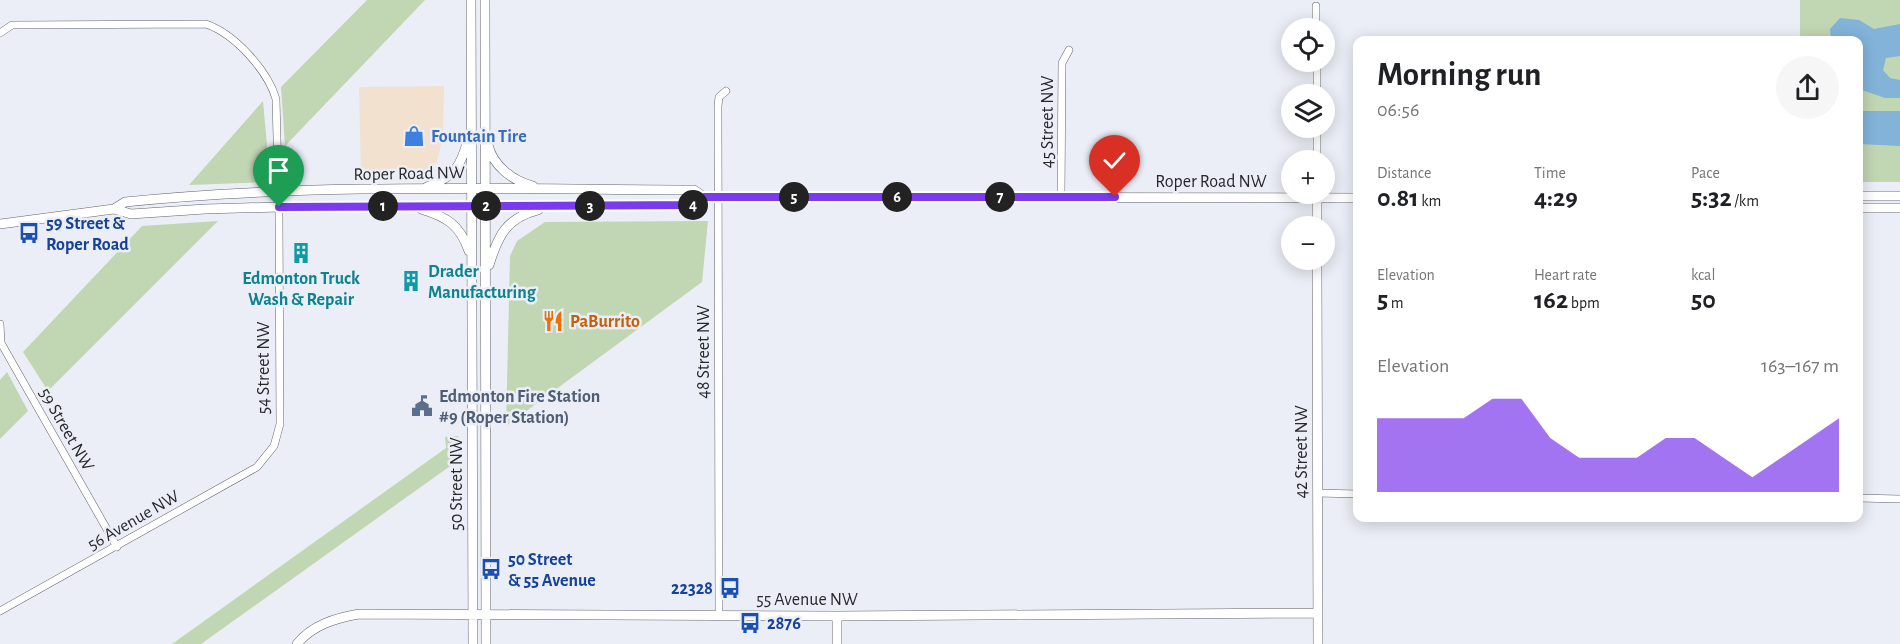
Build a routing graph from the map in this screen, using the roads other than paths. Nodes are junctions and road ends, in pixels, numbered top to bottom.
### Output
1 (471, 0) edge
2 (484, 0) edge
3 (1316, 6) dead end
4 (1316, 18) edge
5 (0, 33) edge
6 (1069, 50) dead end
7 (726, 91) dead end
8 (471, 129) junction
9 (485, 130) junction
10 (423, 189) junction
11 (472, 189) junction
12 (486, 189) junction
13 (547, 189) junction
14 (279, 191) junction
15 (1281, 195) edge
16 (1335, 196) edge
17 (1863, 196) edge
18 (1900, 196) edge
19 (704, 197) junction
20 (718, 197) junction
21 (1061, 197) junction
22 (1353, 198) edge
23 (413, 206) junction
24 (472, 206) junction
25 (485, 206) junction
26 (550, 206) junction
27 (279, 207) junction
28 (1863, 208) edge
29 (1900, 208) edge
30 (114, 209) junction
31 (0, 224) edge
32 (472, 260) junction
33 (1317, 270) edge
34 (485, 276) junction
35 (0, 324) edge
36 (274, 447) joint
37 (1317, 493) junction
38 (1353, 494) edge
39 (1863, 498) edge
40 (1900, 499) edge
41 (117, 547) junction
42 (0, 611) edge
43 (1318, 613) junction
44 (472, 615) junction
45 (486, 615) junction
46 (718, 615) junction
47 (837, 616) junction
48 (299, 641) edge
49 (473, 644) edge
50 (486, 644) edge
51 (837, 644) edge
52 (1318, 644) edge

1 - 8 main road, 50 Street NW
2 - 9 main road, 50 Street NW
3 - 4 street
5 - 14 street, 54 Street NW
6 - 21 street, 45 Street NW
7 - 20 street, 48 Street NW
8 - 10 main road
8 - 11 main road, 50 Street NW
9 - 12 main road, 50 Street NW
9 - 13 main road
10 - 11 main road, Roper Road NW
10 - 14 main road, Roper Road NW
11 - 12 main road, Roper Road NW
11 - 24 main road, 50 Street NW
12 - 13 main road, Roper Road NW
12 - 25 main road, 50 Street NW
13 - 19 main road, Roper Road NW
14 - 27 street, 54 Street NW
14 - 30 main road, Roper Road NW
15 - 21 main road, Roper Road NW
16 - 22 main road, Roper Road NW
17 - 18 main road
19 - 20 main road, Roper Road NW
19 - 26 main road, Roper Road NW
20 - 21 main road, Roper Road NW
20 - 46 street, 48 Street NW
23 - 24 main road, Roper Road NW
23 - 27 main road, Roper Road NW
23 - 32 main road
24 - 25 main road, Roper Road NW
24 - 32 main road, 50 Street NW
25 - 26 main road, Roper Road NW
25 - 34 main road, 50 Street NW
26 - 34 main road
27 - 30 main road, Roper Road NW
27 - 36 street, 54 Street NW
28 - 29 main road
30 - 31 main road, Roper Road NW
32 - 44 main road, 50 Street NW
33 - 37 main road, 42 Street NW
34 - 45 main road, 50 Street NW
35 - 41 street, 59 Street NW
36 - 41 street, 56 Avenue NW
37 - 38 street
37 - 43 main road, 42 Street NW
39 - 40 street
41 - 42 street, 56 Avenue NW
43 - 47 main road, 55 Avenue NW
43 - 52 main road, 42 Street NW
44 - 45 main road, 55 Avenue NW
44 - 48 main road, 55 Avenue NW
44 - 49 main road, 50 Street NW
45 - 46 main road, 55 Avenue NW
45 - 50 main road, 50 Street NW
46 - 47 main road, 55 Avenue NW
47 - 51 main road

